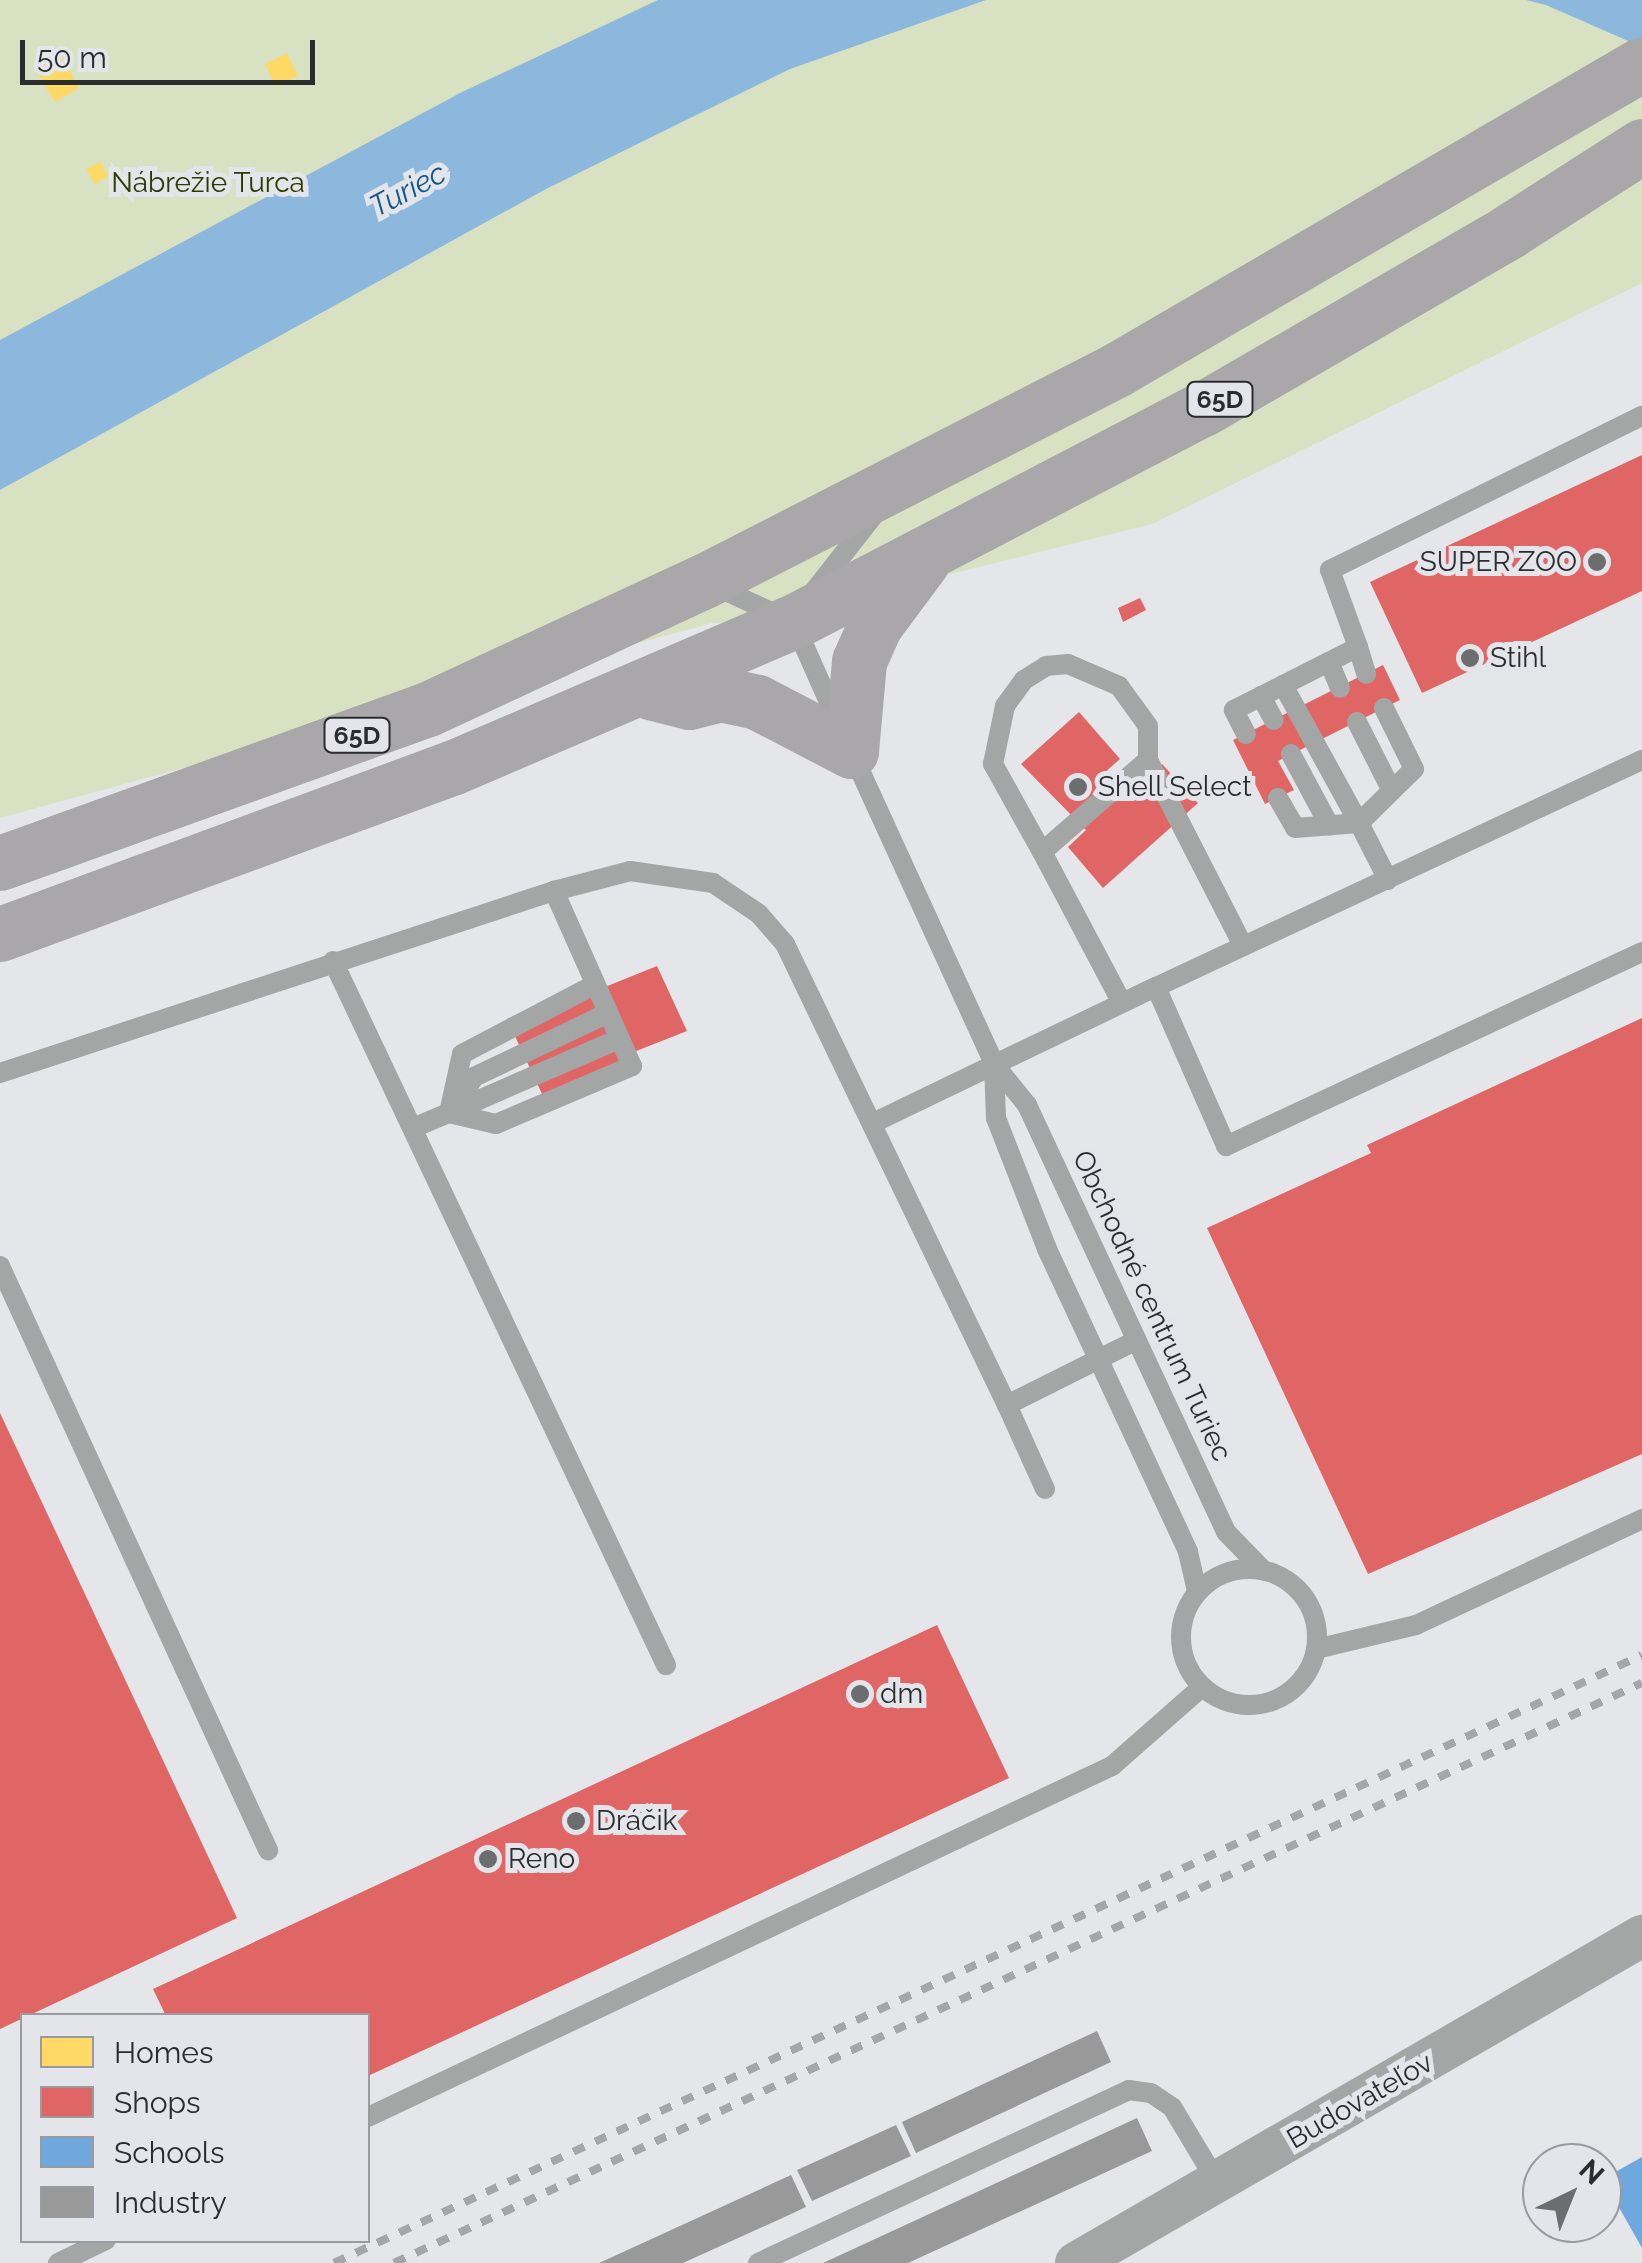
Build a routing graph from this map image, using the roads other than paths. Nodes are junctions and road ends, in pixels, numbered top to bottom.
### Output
1 (1642, 64) edge
2 (1642, 146) edge
3 (1642, 416) edge
4 (907, 478) junction
5 (925, 556) junction
6 (704, 580) junction
7 (793, 622) junction
8 (1358, 647) junction
9 (1328, 662) junction
10 (1366, 674) dead end
11 (1283, 686) junction
12 (638, 688) junction
13 (1340, 688) dead end
14 (1261, 696) junction
15 (1384, 708) dead end
16 (1274, 720) dead end
17 (1357, 722) dead end
18 (1246, 734) dead end
19 (851, 751) junction
20 (1291, 754) dead end
21 (1148, 760) junction
22 (1642, 760) edge
23 (1392, 790) junction
24 (1278, 798) dead end
25 (1359, 823) junction
26 (1329, 825) junction
27 (1042, 852) junction
28 (0, 863) edge
29 (1388, 880) junction
30 (554, 891) junction
31 (0, 934) edge
32 (1243, 946) junction
33 (1642, 952) edge
34 (333, 961) junction
35 (592, 986) junction
36 (1156, 987) junction
37 (1122, 1001) junction
38 (606, 1014) junction
39 (619, 1039) junction
40 (994, 1064) junction
41 (0, 1073) edge
42 (449, 1113) junction
43 (873, 1124) junction
44 (413, 1128) junction
45 (0, 1266) edge
46 (1137, 1340) junction
47 (1098, 1359) junction
48 (1008, 1405) junction
49 (1044, 1489) dead end
50 (1642, 1520) edge
51 (1262, 1569) junction
52 (1197, 1591) junction
53 (1316, 1649) junction
54 (666, 1665) dead end
55 (1202, 1687) junction
56 (268, 1850) dead end
57 (1642, 1936) edge
58 (370, 2116) edge
59 (1217, 2182) junction
60 (100, 2243) edge
61 (58, 2263) edge
62 (758, 2263) edge
63 (1076, 2263) edge

1 - 4 main road, 65D
2 - 5 main road, 65D
3 - 8 lane
4 - 6 main road, 65D
4 - 7 lane
5 - 7 main road, 65D
5 - 19 main road
6 - 7 lane
6 - 28 main road, 65D
7 - 12 main road, 65D
7 - 19 lane, Obchodné centrum Turiec
8 - 9 lane
8 - 10 lane
9 - 11 lane
9 - 13 lane
11 - 14 lane
11 - 25 lane
12 - 19 main road
12 - 31 main road, 65D
14 - 16 lane
14 - 18 lane
15 - 23 lane
17 - 23 lane
19 - 40 lane, Obchodné centrum Turiec
20 - 26 lane
21 - 27 lane
21 - 27 lane
21 - 32 lane
22 - 29 lane
23 - 25 lane
24 - 26 lane
25 - 26 lane
25 - 29 lane
27 - 37 lane
29 - 32 lane
30 - 34 lane
30 - 35 lane
30 - 43 lane
32 - 36 lane
33 - 36 lane
34 - 41 lane
34 - 44 lane
35 - 38 lane
35 - 42 lane
36 - 37 lane
37 - 40 lane
38 - 39 lane
38 - 42 lane
39 - 42 lane
39 - 42 lane
40 - 43 lane
40 - 46 lane, Obchodné centrum Turiec
40 - 47 lane, Obchodné centrum Turiec
42 - 44 lane
43 - 48 lane
44 - 54 lane
45 - 56 lane
46 - 47 lane
46 - 51 lane, Obchodné centrum Turiec
47 - 48 lane
47 - 52 lane, Obchodné centrum Turiec
48 - 49 lane
50 - 53 lane
51 - 52 lane
51 - 53 lane
52 - 55 lane
53 - 55 lane
55 - 58 lane
57 - 59 street, Budovateľov
59 - 62 lane
59 - 63 street, Budovateľov
60 - 61 lane

